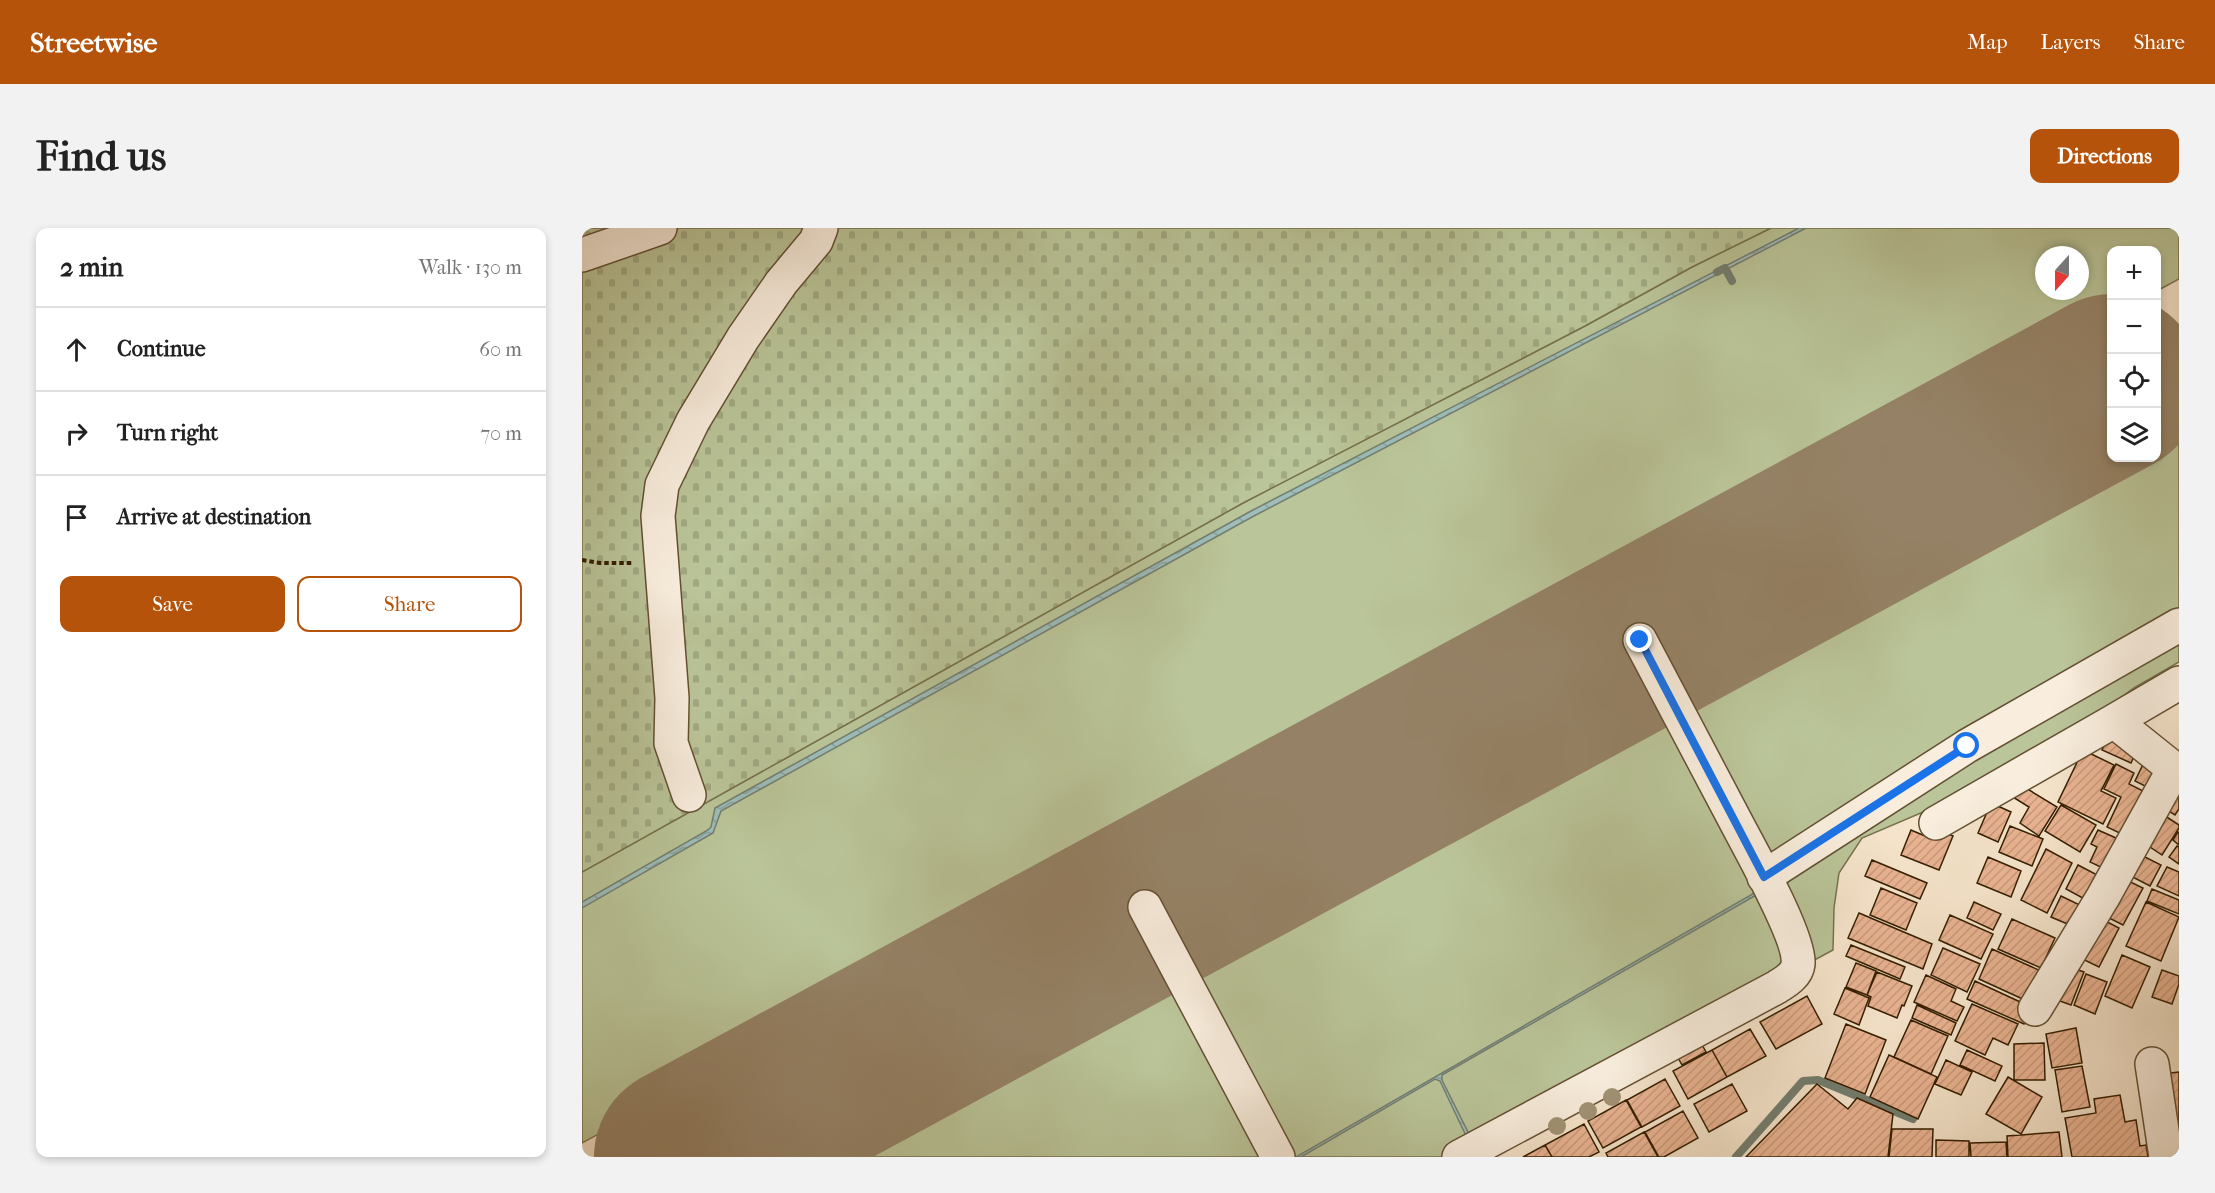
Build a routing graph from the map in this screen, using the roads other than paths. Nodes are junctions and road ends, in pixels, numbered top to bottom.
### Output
1 (660, 228) edge
2 (821, 228) edge
3 (582, 255) edge
4 (2179, 625) edge
5 (1640, 640) dead end
6 (2179, 683) edge
7 (2115, 721) junction
8 (2177, 771) edge
9 (689, 795) dead end
10 (1936, 823) dead end
11 (1764, 877) junction
12 (1145, 907) dead end
13 (2035, 1010) dead end
14 (2152, 1064) dead end
15 (1278, 1157) edge
16 (1460, 1157) edge
17 (2166, 1157) edge

1 - 3 street
2 - 9 street
4 - 11 street
5 - 11 street
6 - 7 street
7 - 8 street
7 - 10 street
8 - 13 street
11 - 16 street
12 - 15 street
14 - 17 street

